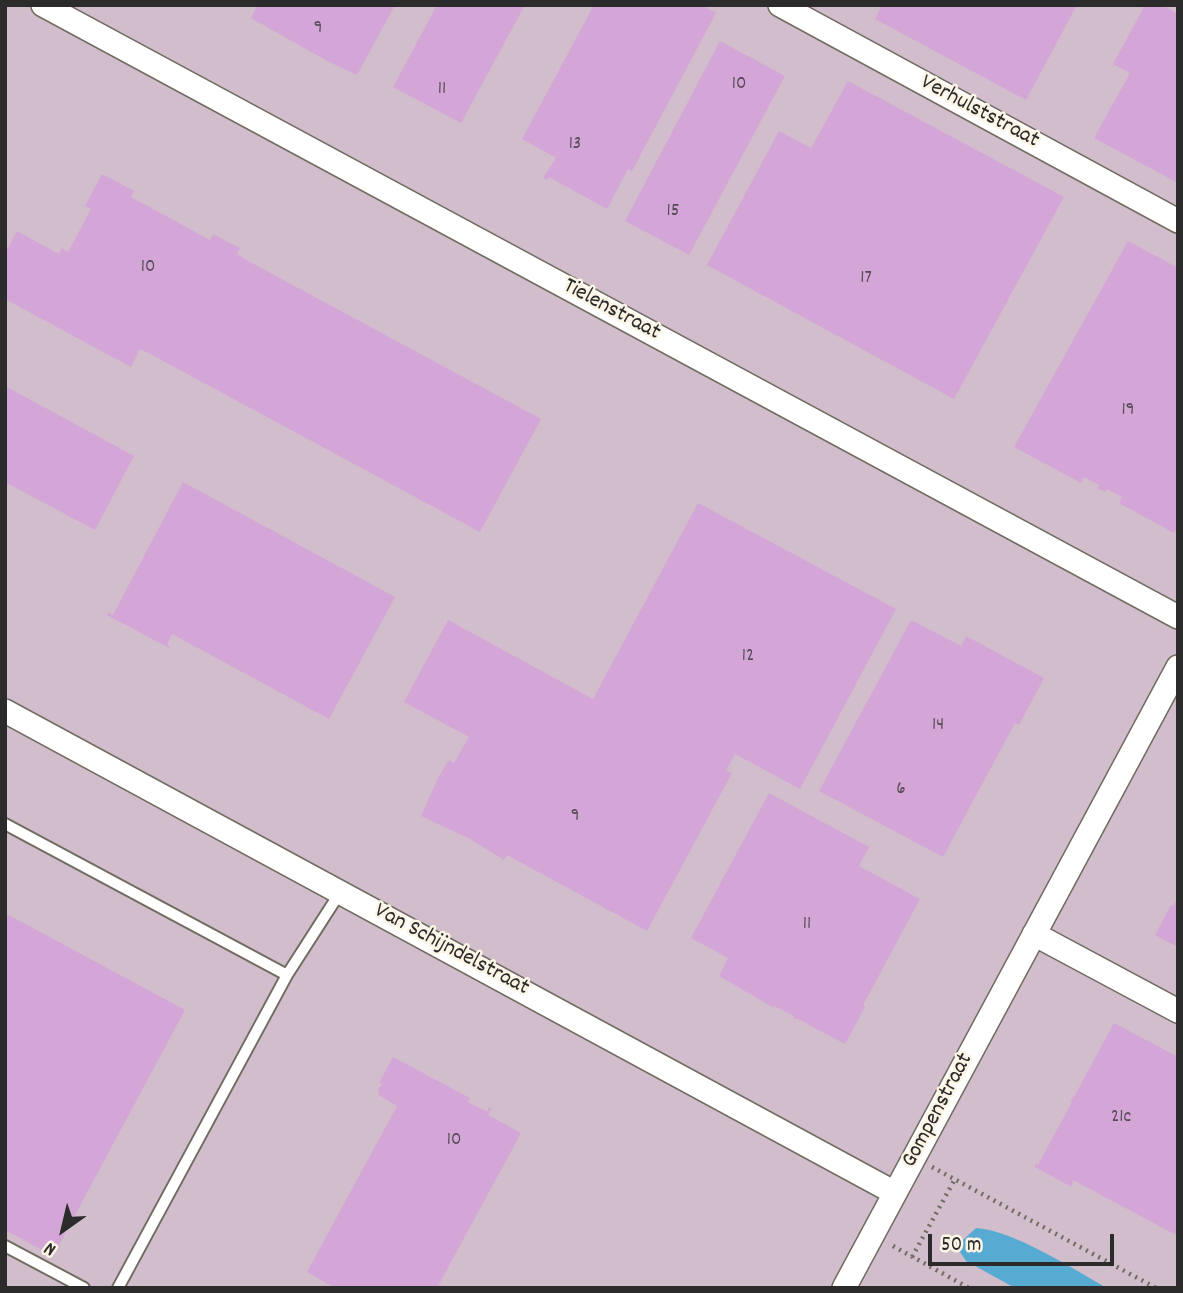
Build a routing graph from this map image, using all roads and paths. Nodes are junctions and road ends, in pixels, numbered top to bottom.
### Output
1 (43, 5) edge
2 (780, 5) edge
3 (1178, 221) edge
4 (1178, 617) edge
5 (1178, 667) edge
6 (5, 711) edge
7 (5, 824) edge
8 (341, 891) junction
9 (1034, 934) junction
10 (287, 975) junction
11 (1178, 1011) edge
12 (914, 1157) junction
13 (955, 1179) junction
14 (895, 1193) junction
15 (872, 1235) junction
16 (5, 1246) edge
17 (912, 1257) junction
18 (84, 1288) edge
19 (118, 1288) edge
20 (844, 1288) edge
21 (969, 1288) edge
22 (1156, 1288) edge

1 - 4 street, Tielenstraat
2 - 3 street, Verhulststraat
5 - 9 street, Gompenstraat
6 - 8 street, Van Schijndelstraat
7 - 10 lane
8 - 10 lane
8 - 14 street, Van Schijndelstraat
9 - 11 street
9 - 12 street, Gompenstraat
10 - 19 lane
12 - 13 path
12 - 14 street, Gompenstraat
13 - 17 path
13 - 22 path
14 - 15 street, Gompenstraat
15 - 17 path
15 - 20 street, Gompenstraat
16 - 18 lane
17 - 21 path

